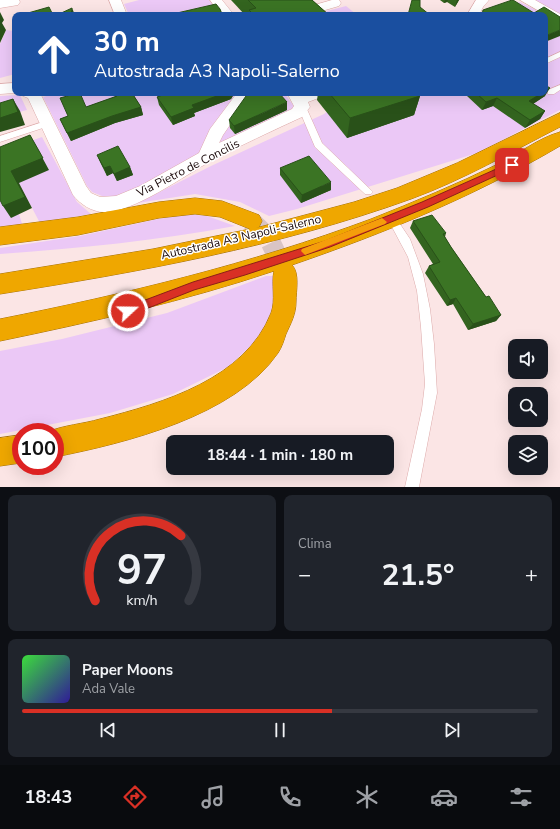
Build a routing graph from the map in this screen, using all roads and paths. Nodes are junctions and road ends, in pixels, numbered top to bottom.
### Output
1 (13, 0) edge
2 (115, 0) edge
3 (216, 0) edge
4 (483, 0) edge
5 (526, 0) edge
6 (335, 3) dead end
7 (0, 4) edge
8 (120, 12) edge
9 (226, 12) edge
10 (304, 12) edge
11 (474, 12) edge
12 (547, 12) edge
13 (548, 12) edge
14 (560, 19) edge
15 (560, 54) edge
16 (548, 60) edge
17 (560, 87) edge
18 (12, 88) edge
19 (0, 89) edge
20 (551, 92) edge
21 (35, 96) edge
22 (243, 96) edge
23 (310, 96) edge
24 (299, 100) edge
25 (560, 119) edge
26 (46, 124) junction
27 (560, 138) edge
28 (0, 139) edge
29 (205, 157) junction
30 (368, 192) dead end
31 (251, 221) tunnel mouth
32 (397, 227) dead end
33 (0, 236) edge
34 (285, 272) tunnel mouth
35 (0, 284) edge
36 (193, 286) junction
37 (0, 330) edge
38 (0, 343) edge
39 (64, 441) edge
40 (12, 450) edge
41 (0, 452) edge
42 (412, 487) edge

1 - 7 street
2 - 8 street
3 - 9 street
4 - 11 street
5 - 12 street
6 - 10 street
13 - 14 street
15 - 16 lane
17 - 20 lane
18 - 19 street
21 - 26 street, Via Pietro de Concilis
22 - 29 street
23 - 24 street, Via Pietro de Concilis
24 - 29 street, Via Pietro de Concilis
24 - 30 lane
25 - 35 highway, Autostrada A3 Napoli-Salerno
26 - 28 lane
26 - 29 street, Via Pietro de Concilis
27 - 36 highway
31 - 33 highway
32 - 42 lane
34 - 39 highway
36 - 37 highway
36 - 38 highway
40 - 41 highway

